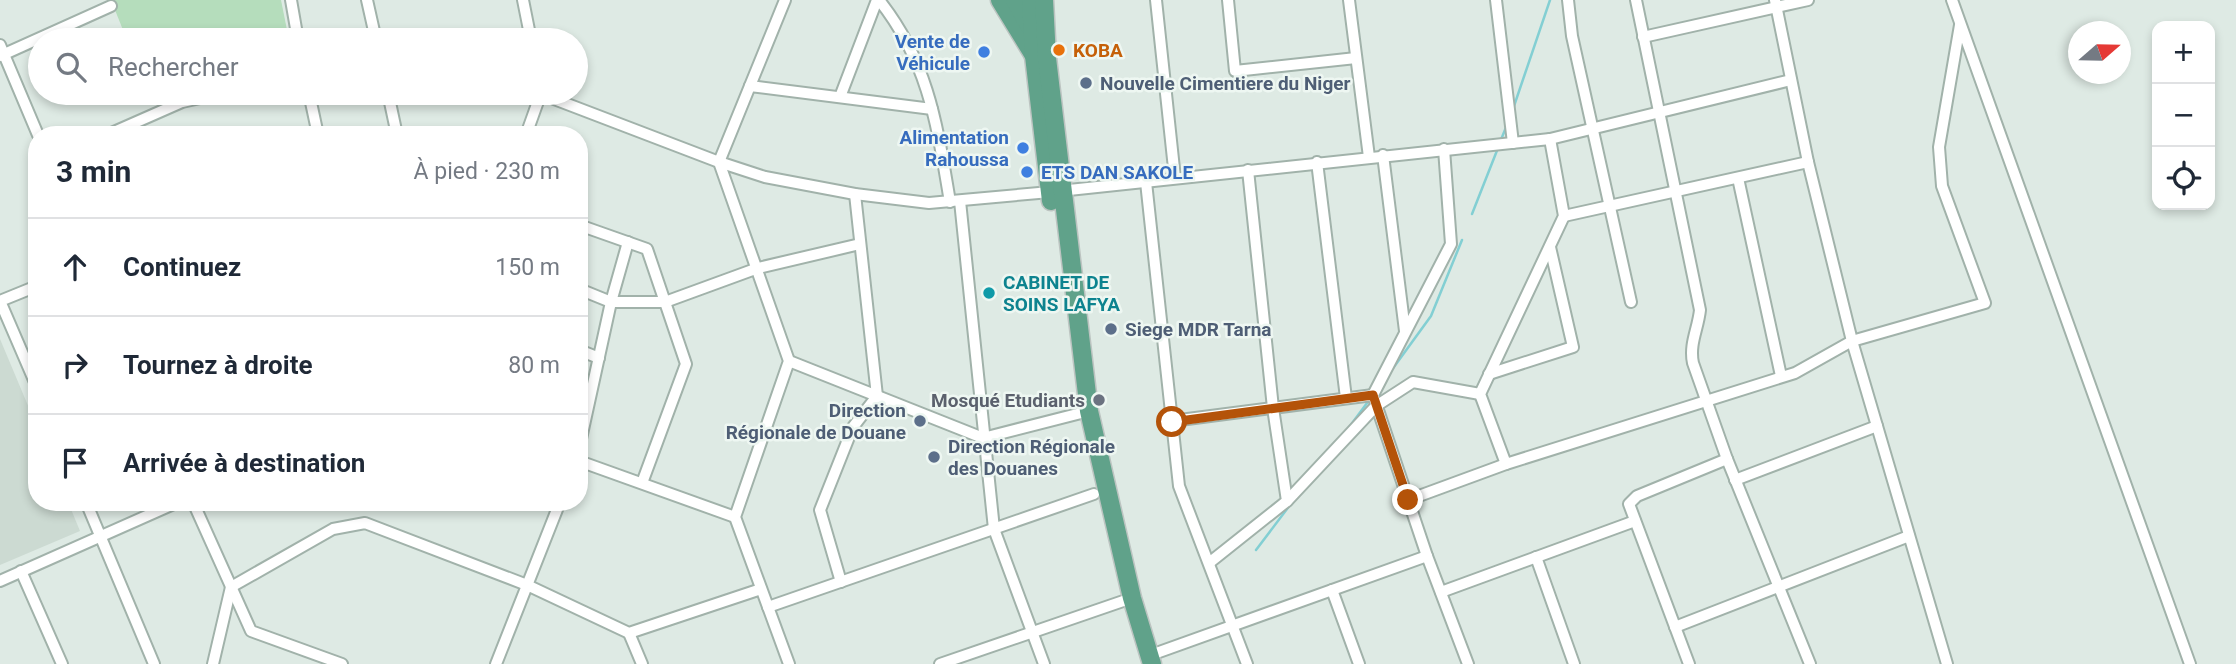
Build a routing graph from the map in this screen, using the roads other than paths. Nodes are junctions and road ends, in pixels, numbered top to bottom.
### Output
1 (291, 0) edge
2 (367, 0) edge
3 (523, 0) edge
4 (785, 0) edge
5 (878, 0) edge
6 (1000, 0) edge
7 (1015, 0) edge
8 (1031, 0) edge
9 (1044, 0) edge
10 (1156, 0) edge
11 (1227, 0) edge
12 (1349, 0) edge
13 (1496, 0) edge
14 (1568, 0) edge
15 (1636, 0) edge
16 (1808, 0) edge
17 (1952, 0) edge
18 (1775, 4) edge
19 (111, 6) dead end
20 (1960, 25) junction
21 (57, 28) edge
22 (296, 28) edge
23 (373, 28) edge
24 (529, 28) edge
25 (1033, 33) junction
26 (1643, 37) junction
27 (28, 40) edge
28 (1, 51) edge
29 (1040, 57) junction
30 (1356, 58) junction
31 (1791, 80) junction
32 (750, 86) junction
33 (840, 97) junction
34 (175, 105) edge
35 (312, 105) edge
36 (391, 105) edge
37 (537, 105) edge
38 (570, 105) edge
39 (932, 109) junction
40 (1660, 113) junction
41 (34, 126) edge
42 (127, 126) edge
43 (316, 126) edge
44 (395, 126) edge
45 (529, 126) edge
46 (1592, 129) junction
47 (1550, 139) junction
48 (1513, 143) junction
49 (1444, 149) junction
50 (1383, 155) junction
51 (1369, 157) junction
52 (719, 162) junction
53 (1317, 162) junction
54 (1808, 162) junction
55 (1248, 170) junction
56 (1175, 178) junction
57 (1738, 178) junction
58 (1146, 182) junction
59 (1676, 191) junction
60 (1056, 192) junction
61 (855, 194) junction
62 (955, 202) junction
63 (1610, 206) junction
64 (1564, 216) junction
65 (588, 228) edge
66 (628, 242) junction
67 (860, 244) junction
68 (1550, 247) junction
69 (758, 268) junction
70 (28, 290) edge
71 (588, 293) edge
72 (611, 302) junction
73 (666, 302) junction
74 (1631, 303) dead end
75 (1405, 331) junction
76 (1852, 341) junction
77 (588, 354) edge
78 (599, 358) junction
79 (789, 360) junction
80 (28, 366) edge
81 (1489, 374) junction
82 (1781, 376) junction
83 (1480, 394) junction
84 (877, 396) junction
85 (1346, 398) junction
86 (1375, 400) junction
87 (1705, 402) junction
88 (588, 408) edge
89 (1273, 408) junction
90 (1083, 412) junction
91 (1172, 422) junction
92 (1877, 426) junction
93 (983, 438) junction
94 (1727, 459) junction
95 (588, 464) edge
96 (1506, 464) junction
97 (1735, 480) junction
98 (642, 483) junction
99 (1094, 494) junction
100 (1408, 500) junction
101 (1287, 501) junction
102 (90, 511) edge
103 (158, 511) edge
104 (197, 511) edge
105 (556, 511) edge
106 (735, 517) junction
107 (1635, 521) junction
108 (994, 528) junction
109 (1909, 536) junction
110 (100, 537) junction
111 (1427, 556) junction
112 (1536, 557) junction
113 (1209, 563) junction
114 (21, 572) junction
115 (0, 580) edge
116 (841, 582) junction
117 (527, 585) junction
118 (1778, 586) junction
119 (231, 587) junction
120 (761, 589) junction
121 (1332, 590) junction
122 (1441, 592) junction
123 (1127, 600) junction
124 (768, 607) junction
125 (1233, 625) junction
126 (1675, 627) junction
127 (1032, 632) junction
128 (629, 633) junction
129 (1147, 661) edge
130 (62, 664) edge
131 (154, 664) edge
132 (214, 664) edge
133 (342, 664) edge
134 (496, 664) edge
135 (642, 664) edge
136 (789, 664) edge
137 (940, 664) edge
138 (1044, 664) edge
139 (1247, 664) edge
140 (1359, 664) edge
141 (1468, 664) edge
142 (1574, 664) edge
143 (1689, 664) edge
144 (1810, 664) edge
145 (1947, 664) edge
146 (2190, 664) edge

1 - 22 street
2 - 23 street
3 - 24 street
4 - 32 street
5 - 33 street
5 - 39 street
6 - 29 main road
7 - 25 main road
8 - 25 main road
9 - 29 main road
10 - 56 street
11 - 30 street
12 - 30 street
13 - 48 street
14 - 46 street
15 - 26 street
16 - 18 street
17 - 20 street
18 - 26 street
18 - 31 street
19 - 21 street
20 - 76 street
20 - 146 street
25 - 29 main road
26 - 40 street
27 - 28 street
28 - 41 street
29 - 60 main road
29 - 60 main road
30 - 51 street
31 - 40 street
31 - 54 street
32 - 33 street
32 - 52 street
33 - 39 street
34 - 42 street
35 - 43 street
36 - 44 street
37 - 45 street
38 - 52 street
39 - 62 street
40 - 46 street
40 - 59 street
46 - 47 street
46 - 63 street
47 - 48 street
47 - 64 street
48 - 49 street
49 - 50 street
49 - 75 street
50 - 51 street
50 - 75 street
51 - 53 street
52 - 61 street
52 - 69 street
53 - 55 street
53 - 85 street
54 - 57 street
54 - 76 street
55 - 56 street
55 - 89 street
56 - 58 street
57 - 59 street
57 - 82 street
58 - 60 street
58 - 91 street
59 - 63 street
59 - 87 street
60 - 62 street
60 - 90 main road
61 - 62 street
61 - 67 street
62 - 93 street
63 - 64 street
63 - 74 street
64 - 68 street
65 - 66 street
66 - 72 street
66 - 73 street
67 - 69 street
67 - 84 street
68 - 81 street
68 - 81 street
69 - 73 street
69 - 79 street
70 - 80 street
71 - 72 street
72 - 73 street
72 - 78 street
73 - 98 street
75 - 86 street
76 - 82 street
76 - 92 street
77 - 78 street
78 - 88 street
79 - 84 street
79 - 106 street
81 - 83 street
82 - 87 street
83 - 86 street
83 - 96 street
84 - 93 street
84 - 116 street
85 - 86 street
85 - 89 street
86 - 100 street
86 - 101 street
87 - 94 street
87 - 96 street
89 - 91 street
89 - 101 street
90 - 93 street
90 - 99 main road
90 - 123 main road
91 - 113 street
92 - 97 street
92 - 109 street
93 - 108 street
94 - 97 street
94 - 107 street
95 - 98 street
96 - 100 street
97 - 118 street
98 - 106 street
99 - 108 street
99 - 123 main road
100 - 111 street
101 - 113 street
102 - 110 street
103 - 110 street
104 - 119 street
105 - 117 street
106 - 120 street
107 - 112 street
107 - 126 street
108 - 116 street
108 - 127 street
109 - 118 street
109 - 145 street
110 - 114 street
110 - 131 street
111 - 121 street
111 - 122 street
112 - 122 street
112 - 142 street
113 - 125 street
114 - 115 street
114 - 130 street
116 - 124 street
117 - 119 street
117 - 128 street
117 - 134 street
118 - 126 street
118 - 144 street
119 - 132 street
119 - 133 street
120 - 124 street
120 - 128 street
121 - 125 street
121 - 140 street
122 - 141 street
123 - 127 street
123 - 129 main road
124 - 136 street
125 - 129 street
125 - 139 street
126 - 143 street
127 - 137 street
127 - 138 street
128 - 135 street

